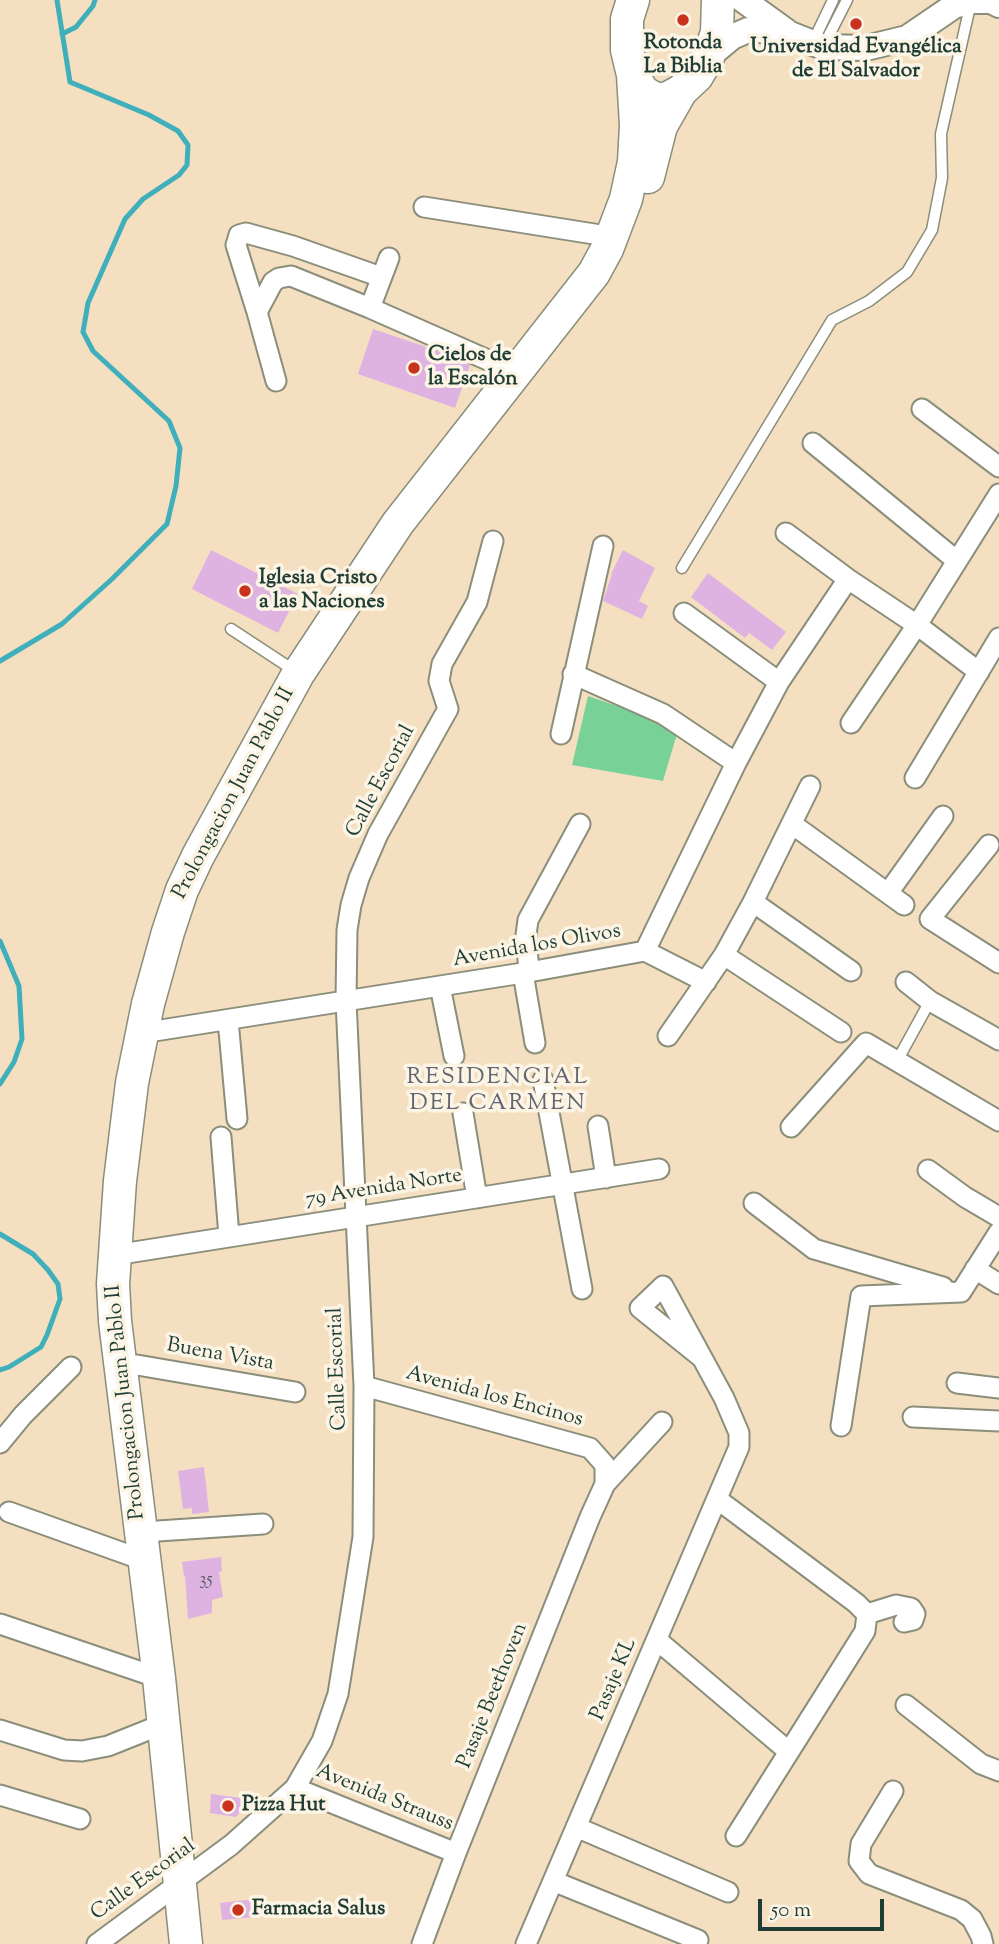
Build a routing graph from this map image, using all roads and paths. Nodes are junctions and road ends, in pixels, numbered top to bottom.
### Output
1 (633, 0) edge
2 (718, 0) edge
3 (743, 0) edge
4 (832, 0) edge
5 (847, 0) edge
6 (972, 1) edge
7 (999, 5) edge
8 (808, 42) junction
9 (708, 57) junction
10 (633, 75) junction
11 (681, 91) junction
12 (424, 207) dead end
13 (613, 237) junction
14 (388, 258) dead end
15 (381, 277) junction
16 (370, 308) junction
17 (257, 312) junction
18 (516, 372) junction
19 (276, 381) dead end
20 (922, 410) dead end
21 (813, 443) dead end
22 (999, 467) edge
23 (999, 494) edge
24 (786, 533) dead end
25 (493, 541) dead end
26 (603, 546) dead end
27 (957, 561) junction
28 (682, 568) dead end
29 (848, 579) junction
30 (684, 613) dead end
31 (917, 625) junction
32 (231, 629) dead end
33 (999, 638) edge
34 (979, 672) junction
35 (298, 674) junction
36 (573, 674) junction
37 (779, 682) junction
38 (851, 723) dead end
39 (561, 734) dead end
40 (736, 763) junction
41 (915, 778) dead end
42 (810, 786) dead end
43 (943, 816) dead end
44 (580, 824) dead end
45 (792, 824) junction
46 (989, 845) dead end
47 (753, 902) junction
48 (645, 951) junction
49 (724, 955) junction
50 (999, 963) edge
51 (850, 971) dead end
52 (526, 972) junction
53 (706, 982) junction
54 (906, 982) dead end
55 (440, 986) junction
56 (346, 1001) junction
57 (930, 1001) junction
58 (228, 1020) junction
59 (841, 1031) dead end
60 (150, 1032) junction
61 (668, 1036) dead end
62 (999, 1040) edge
63 (535, 1043) dead end
64 (454, 1056) dead end
65 (897, 1061) junction
66 (543, 1080) dead end
67 (463, 1113) dead end
68 (237, 1119) dead end
69 (999, 1121) edge
70 (598, 1126) dead end
71 (791, 1127) dead end
72 (221, 1137) dead end
73 (659, 1169) dead end
74 (928, 1170) dead end
75 (606, 1178) junction
76 (561, 1185) junction
77 (477, 1198) junction
78 (754, 1203) dead end
79 (356, 1216) junction
80 (999, 1217) edge
81 (229, 1236) junction
82 (996, 1243) edge
83 (124, 1253) junction
84 (975, 1269) junction
85 (999, 1284) edge
86 (582, 1289) dead end
87 (961, 1292) junction
88 (701, 1357) dead end
89 (137, 1365) junction
90 (71, 1367) dead end
91 (957, 1383) dead end
92 (364, 1386) junction
93 (999, 1388) edge
94 (295, 1392) dead end
95 (913, 1417) dead end
96 (999, 1421) edge
97 (662, 1422) dead end
98 (841, 1426) dead end
99 (0, 1443) edge
100 (605, 1474) junction
101 (717, 1499) junction
102 (9, 1512) dead end
103 (263, 1524) dead end
104 (158, 1531) junction
105 (143, 1560) junction
106 (867, 1614) junction
107 (904, 1622) dead end
108 (0, 1624) edge
109 (657, 1640) junction
110 (159, 1678) junction
111 (906, 1705) dead end
112 (151, 1729) junction
113 (0, 1730) edge
114 (788, 1751) junction
115 (999, 1771) edge
116 (296, 1788) junction
117 (893, 1791) dead end
118 (0, 1795) edge
119 (80, 1819) dead end
120 (576, 1827) junction
121 (736, 1836) dead end
122 (456, 1853) junction
123 (188, 1878) junction
124 (553, 1881) junction
125 (728, 1892) dead end
126 (698, 1940) dead end
127 (97, 1944) edge
128 (186, 1944) edge
129 (205, 1944) edge
130 (422, 1944) edge
131 (526, 1944) edge
132 (983, 1944) edge

1 - 10 main road, Prolongacion Juan Pablo II
2 - 9 main road
3 - 8 street
4 - 8 lane
5 - 8 lane
6 - 7 street
6 - 8 street
6 - 28 lane
8 - 9 street
9 - 11 main road, Prolongacion Juan Pablo II
10 - 11 main road
10 - 13 main road, Prolongacion Juan Pablo II
11 - 60 main road, Prolongacion Juan Pablo II
12 - 13 street
13 - 18 main road, Prolongacion Juan Pablo II
14 - 15 street
15 - 16 street
15 - 17 street
16 - 17 street
16 - 18 street
17 - 19 street
18 - 35 main road, Prolongacion Juan Pablo II
20 - 22 street
21 - 27 street
23 - 27 street
24 - 29 street
25 - 56 street, Calle Escorial
26 - 36 street
27 - 31 street
29 - 31 street
29 - 37 street, Avenida los Olivos
30 - 37 street
31 - 34 street
31 - 38 street
32 - 35 lane
33 - 34 street
34 - 41 street
35 - 60 main road, Prolongacion Juan Pablo II
36 - 39 street
36 - 40 street
37 - 40 street, Avenida los Olivos
40 - 48 street, Avenida los Olivos
42 - 45 street
43 - 45 street
44 - 52 street
45 - 47 street
46 - 50 street
47 - 49 street
47 - 51 street
48 - 52 street, Avenida los Olivos
48 - 53 street
49 - 53 street
49 - 59 street
52 - 55 street, Avenida los Olivos
52 - 63 street
53 - 61 street
54 - 57 street
55 - 56 street, Avenida los Olivos
55 - 64 street
56 - 58 street, Avenida los Olivos
56 - 79 street, Calle Escorial
57 - 62 street
57 - 65 lane
58 - 60 street, Avenida los Olivos
58 - 68 street
60 - 83 main road, Prolongacion Juan Pablo II
65 - 69 street
65 - 71 street
66 - 76 street
67 - 77 street
70 - 75 street
72 - 81 street
73 - 75 street, 79 Avenida Norte
74 - 80 street
75 - 76 street, 79 Avenida Norte
76 - 77 street, 79 Avenida Norte
76 - 86 street
77 - 79 street, 79 Avenida Norte
78 - 87 street
79 - 81 street, 79 Avenida Norte
79 - 92 street, Calle Escorial
81 - 83 street, 79 Avenida Norte
82 - 84 street
83 - 89 main road, Prolongacion Juan Pablo II
83 - 105 main road, Prolongacion Juan Pablo II
84 - 85 street
84 - 87 street
87 - 98 street
88 - 101 street, Pasaje KL
89 - 94 street, Buena Vista
89 - 104 main road, Prolongacion Juan Pablo II
90 - 99 street
91 - 93 street
92 - 100 street, Avenida los Encinos
92 - 116 street, Calle Escorial
95 - 96 street
97 - 100 street, Pasaje Beethoven
100 - 122 street, Pasaje Beethoven
101 - 106 street
101 - 109 street, Pasaje KL
102 - 105 street
103 - 104 street
104 - 123 main road, Prolongacion Juan Pablo II
105 - 110 main road, Prolongacion Juan Pablo II
106 - 107 street
106 - 114 street
108 - 110 street
109 - 114 street
109 - 120 street, Pasaje KL
110 - 112 main road, Prolongacion Juan Pablo II
111 - 115 street
112 - 113 street
112 - 123 main road, Prolongacion Juan Pablo II
114 - 121 street
116 - 122 street, Avenida Strauss
116 - 123 street, Calle Escorial
117 - 132 street
118 - 119 street
120 - 124 street, Pasaje KL
120 - 125 street
122 - 130 street, Pasaje Beethoven
123 - 127 street, Calle Escorial
123 - 128 main road, Prolongacion Juan Pablo II
123 - 129 main road, Prolongacion Juan Pablo II
124 - 126 street
124 - 131 street, Pasaje KL

